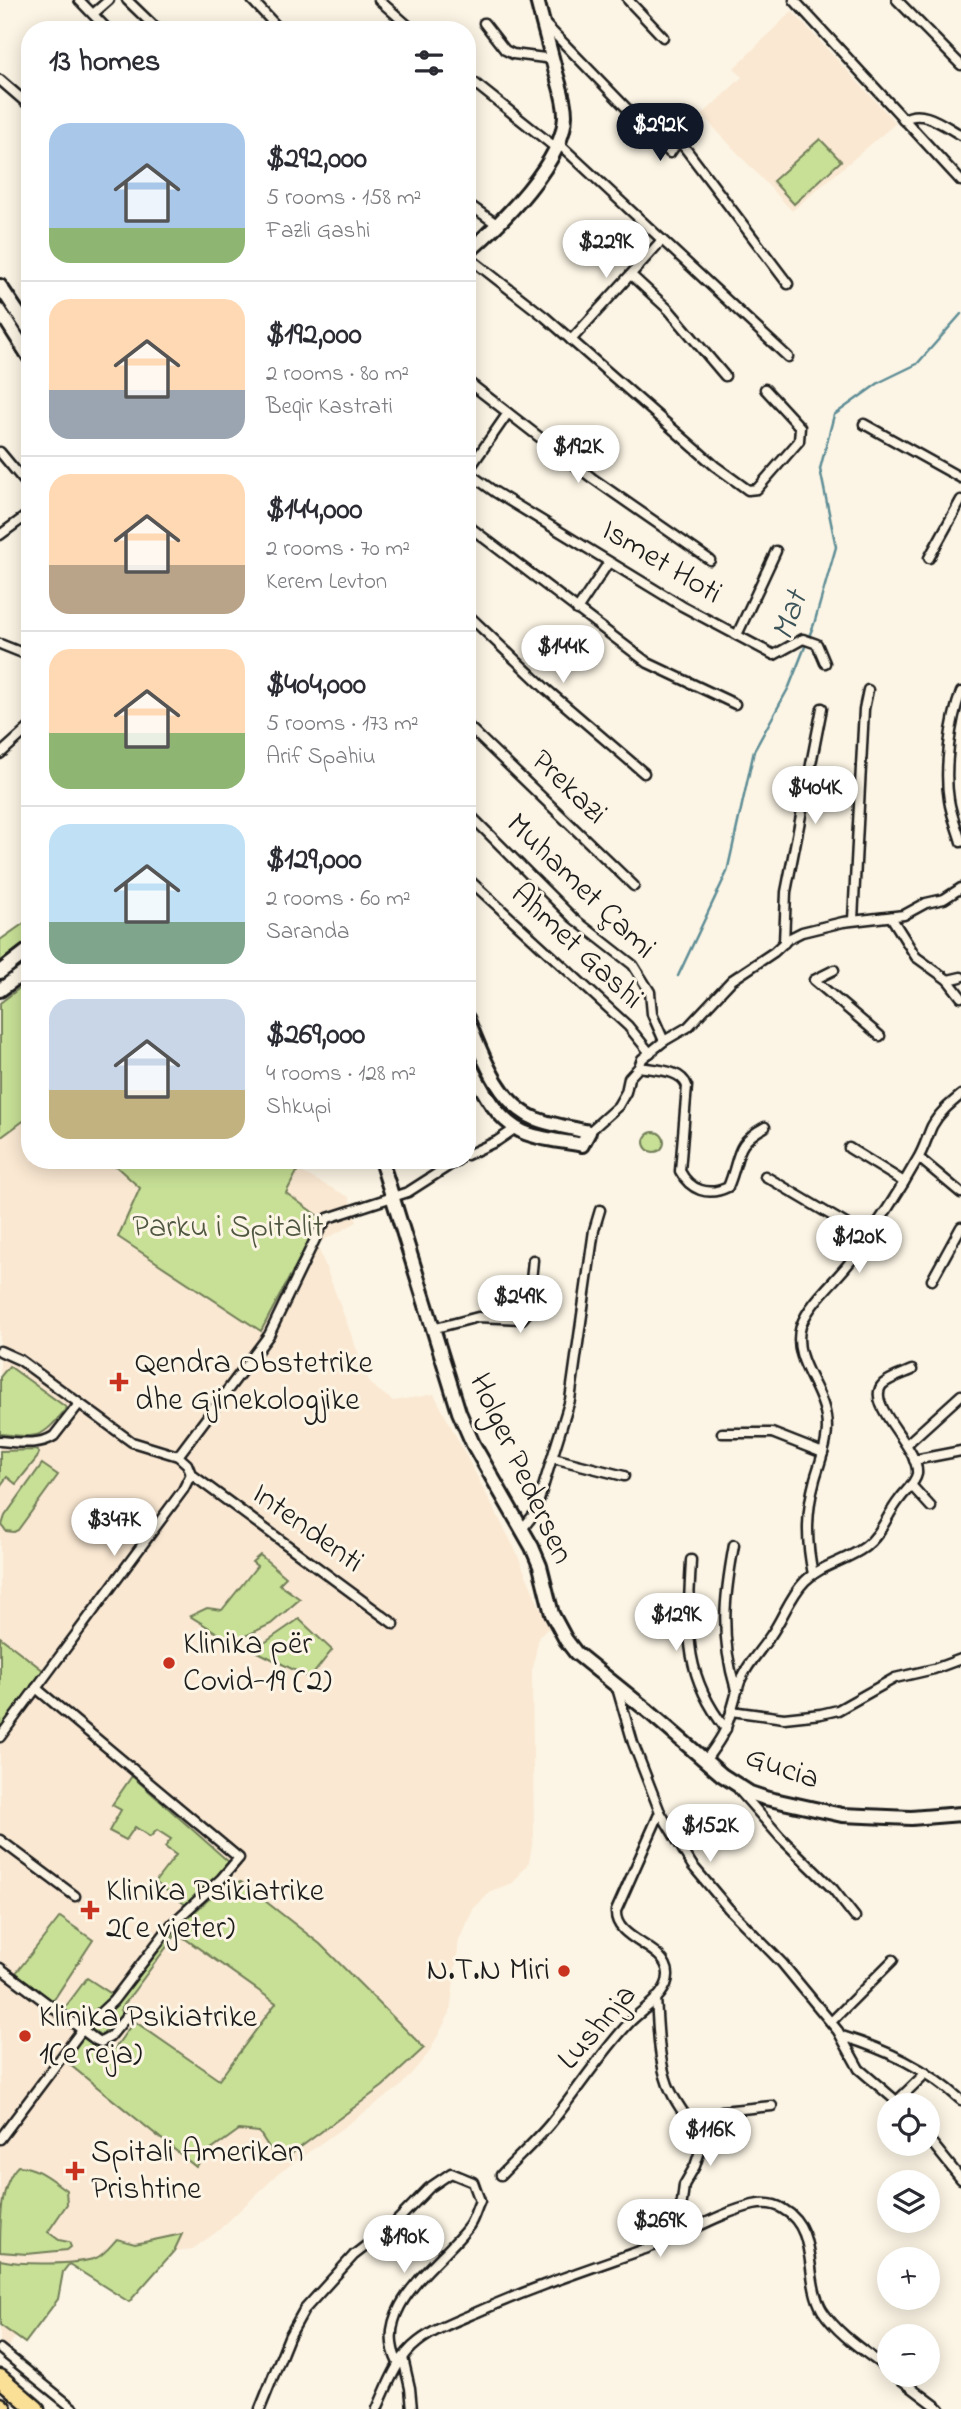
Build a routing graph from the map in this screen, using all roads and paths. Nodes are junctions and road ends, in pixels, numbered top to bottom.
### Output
1 (79, 0) edge
2 (109, 0) edge
3 (127, 0) edge
4 (252, 0) edge
5 (379, 0) edge
6 (537, 0) edge
7 (628, 0) edge
8 (794, 0) edge
9 (897, 0) edge
10 (93, 15) junction
11 (99, 21) edge
12 (149, 21) edge
13 (272, 21) edge
14 (403, 21) edge
15 (543, 22) junction
16 (484, 23) dead end
17 (663, 37) dead end
18 (553, 59) junction
19 (961, 65) edge
20 (0, 80) edge
21 (476, 84) edge
22 (21, 98) edge
23 (903, 120) junction
24 (961, 135) edge
25 (557, 146) junction
26 (961, 181) edge
27 (476, 209) edge
28 (498, 225) junction
29 (662, 240) junction
30 (476, 246) edge
31 (476, 261) edge
32 (631, 275) junction
33 (788, 284) dead end
34 (0, 286) edge
35 (0, 311) edge
36 (21, 316) edge
37 (571, 340) junction
38 (21, 344) edge
39 (788, 357) dead end
40 (725, 376) dead end
41 (476, 389) edge
42 (765, 389) dead end
43 (508, 414) junction
44 (864, 424) dead end
45 (0, 452) edge
46 (476, 459) edge
47 (21, 477) edge
48 (476, 478) edge
49 (961, 478) edge
50 (961, 500) edge
51 (21, 520) edge
52 (476, 532) edge
53 (0, 535) edge
54 (776, 551) dead end
55 (929, 558) dead end
56 (710, 560) dead end
57 (609, 562) junction
58 (577, 610) junction
59 (476, 623) edge
60 (737, 635) junction
61 (0, 644) edge
62 (21, 652) edge
63 (825, 663) dead end
64 (868, 690) dead end
65 (961, 692) edge
66 (735, 704) dead end
67 (822, 708) dead end
68 (476, 734) edge
69 (21, 735) edge
70 (0, 754) edge
71 (644, 773) dead end
72 (476, 821) edge
73 (961, 842) edge
74 (476, 886) edge
75 (634, 886) dead end
76 (961, 888) edge
77 (891, 917) junction
78 (853, 920) junction
79 (783, 943) junction
80 (21, 956) edge
81 (834, 970) dead end
82 (0, 972) edge
83 (21, 975) edge
84 (961, 977) edge
85 (948, 980) junction
86 (0, 990) edge
87 (961, 997) edge
88 (880, 1036) dead end
89 (476, 1037) edge
90 (664, 1041) junction
91 (650, 1053) junction
92 (639, 1066) junction
93 (476, 1079) edge
94 (959, 1101) edge
95 (765, 1127) dead end
96 (516, 1128) junction
97 (589, 1132) junction
98 (849, 1149) dead end
99 (476, 1151) edge
100 (919, 1157) junction
101 (384, 1169) edge
102 (444, 1169) edge
103 (765, 1176) dead end
104 (904, 1182) junction
105 (961, 1193) edge
106 (393, 1197) junction
107 (600, 1210) dead end
108 (961, 1227) edge
109 (868, 1237) junction
110 (533, 1260) dead end
111 (932, 1280) dead end
112 (432, 1329) junction
113 (2, 1354) edge
114 (912, 1370) dead end
115 (961, 1395) edge
116 (79, 1404) junction
117 (722, 1433) dead end
118 (0, 1441) edge
119 (907, 1444) junction
120 (961, 1451) edge
121 (823, 1453) junction
122 (178, 1456) junction
123 (553, 1458) junction
124 (915, 1460) junction
125 (191, 1474) junction
126 (624, 1476) dead end
127 (911, 1485) junction
128 (931, 1507) dead end
129 (523, 1528) junction
130 (734, 1545) dead end
131 (691, 1560) dead end
132 (813, 1574) junction
133 (394, 1624) dead end
134 (961, 1659) edge
135 (36, 1688) junction
136 (617, 1688) junction
137 (737, 1691) junction
138 (731, 1711) junction
139 (726, 1729) junction
140 (0, 1737) edge
141 (705, 1761) junction
142 (735, 1785) junction
143 (660, 1812) junction
144 (961, 1814) edge
145 (0, 1840) edge
146 (75, 1896) dead end
147 (855, 1917) dead end
148 (892, 1960) dead end
149 (0, 1968) edge
150 (656, 1998) junction
151 (127, 2016) dead end
152 (831, 2022) junction
153 (82, 2030) junction
154 (842, 2036) junction
155 (926, 2073) junction
156 (887, 2093) edge
157 (908, 2093) edge
158 (961, 2100) edge
159 (772, 2106) dead end
160 (0, 2138) edge
161 (703, 2140) junction
162 (940, 2153) edge
163 (501, 2175) dead end
164 (961, 2179) edge
165 (658, 2244) junction
166 (0, 2349) edge
167 (400, 2360) junction
168 (877, 2361) edge
169 (0, 2378) edge
170 (911, 2387) edge
171 (36, 2409) edge
172 (74, 2409) edge
173 (260, 2409) edge
174 (377, 2409) edge
175 (412, 2409) edge
176 (940, 2409) edge

1 - 10 street
2 - 10 street
3 - 12 street
4 - 13 street
5 - 14 street
6 - 15 street
7 - 17 street
8 - 23 street
9 - 19 street
10 - 11 street
15 - 18 street
15 - 33 street
16 - 18 street
18 - 25 street
20 - 22 street
21 - 25 street
23 - 24 street
23 - 26 street
25 - 28 street
25 - 29 street
27 - 28 street
28 - 30 street
29 - 32 street
29 - 39 street
31 - 37 street
32 - 37 street
32 - 40 street
34 - 36 street
35 - 38 street
37 - 42 street
41 - 43 street
43 - 46 street
43 - 56 street
44 - 49 street
45 - 47 street
48 - 57 street, Ismet Hoti
50 - 55 street
51 - 53 street
52 - 58 street
54 - 60 street
57 - 58 street
57 - 60 street, Ismet Hoti
58 - 66 street
59 - 71 street
60 - 63 street, Ismet Hoti
61 - 62 street
64 - 78 street
65 - 73 street
67 - 79 street
68 - 75 street, Prekazi
69 - 70 street
72 - 90 street, Muhamet Çami
74 - 91 street, Ahmet Gashi
76 - 77 street
77 - 78 street
77 - 85 street
78 - 79 street
79 - 90 street
80 - 82 street
81 - 88 street
83 - 86 street
84 - 85 street
85 - 87 street
89 - 97 street
90 - 91 street
91 - 92 street
92 - 95 street
92 - 97 street
93 - 96 street
94 - 100 street
96 - 97 street
96 - 99 street
98 - 104 street
100 - 104 street
100 - 105 street
101 - 106 street, Holger Pedersen
102 - 106 street
103 - 109 street
104 - 109 street
106 - 112 street, Holger Pedersen
106 - 122 street
107 - 123 street
108 - 111 street
109 - 121 street
110 - 112 street
112 - 129 street, Holger Pedersen
113 - 116 street
114 - 119 street
115 - 119 street
116 - 118 street
116 - 122 street
117 - 121 street
119 - 124 street
120 - 124 street
121 - 132 street
122 - 125 street, Intendenti
123 - 126 street
123 - 129 street
124 - 127 street
125 - 133 street, Intendenti
125 - 135 street
127 - 128 street
127 - 132 street
129 - 136 street, Holger Pedersen
130 - 137 street
131 - 139 street
132 - 137 street
134 - 138 street
135 - 140 street
135 - 153 street
136 - 141 street, Gucia
136 - 143 street
137 - 138 street
138 - 139 street
139 - 141 street
141 - 142 street, Gucia
142 - 144 street, Gucia
142 - 147 street
143 - 150 street, Lushnja
143 - 152 street
145 - 146 street
148 - 152 street
149 - 153 street
150 - 161 street
150 - 163 street, Lushnja
151 - 153 street
152 - 154 street
153 - 160 street
154 - 155 street
154 - 156 street
155 - 157 street
155 - 158 street
159 - 161 street
161 - 165 street
162 - 164 street
165 - 167 street
165 - 168 street
166 - 172 street
167 - 173 street
167 - 174 street
167 - 175 street
169 - 171 highway
170 - 176 street

